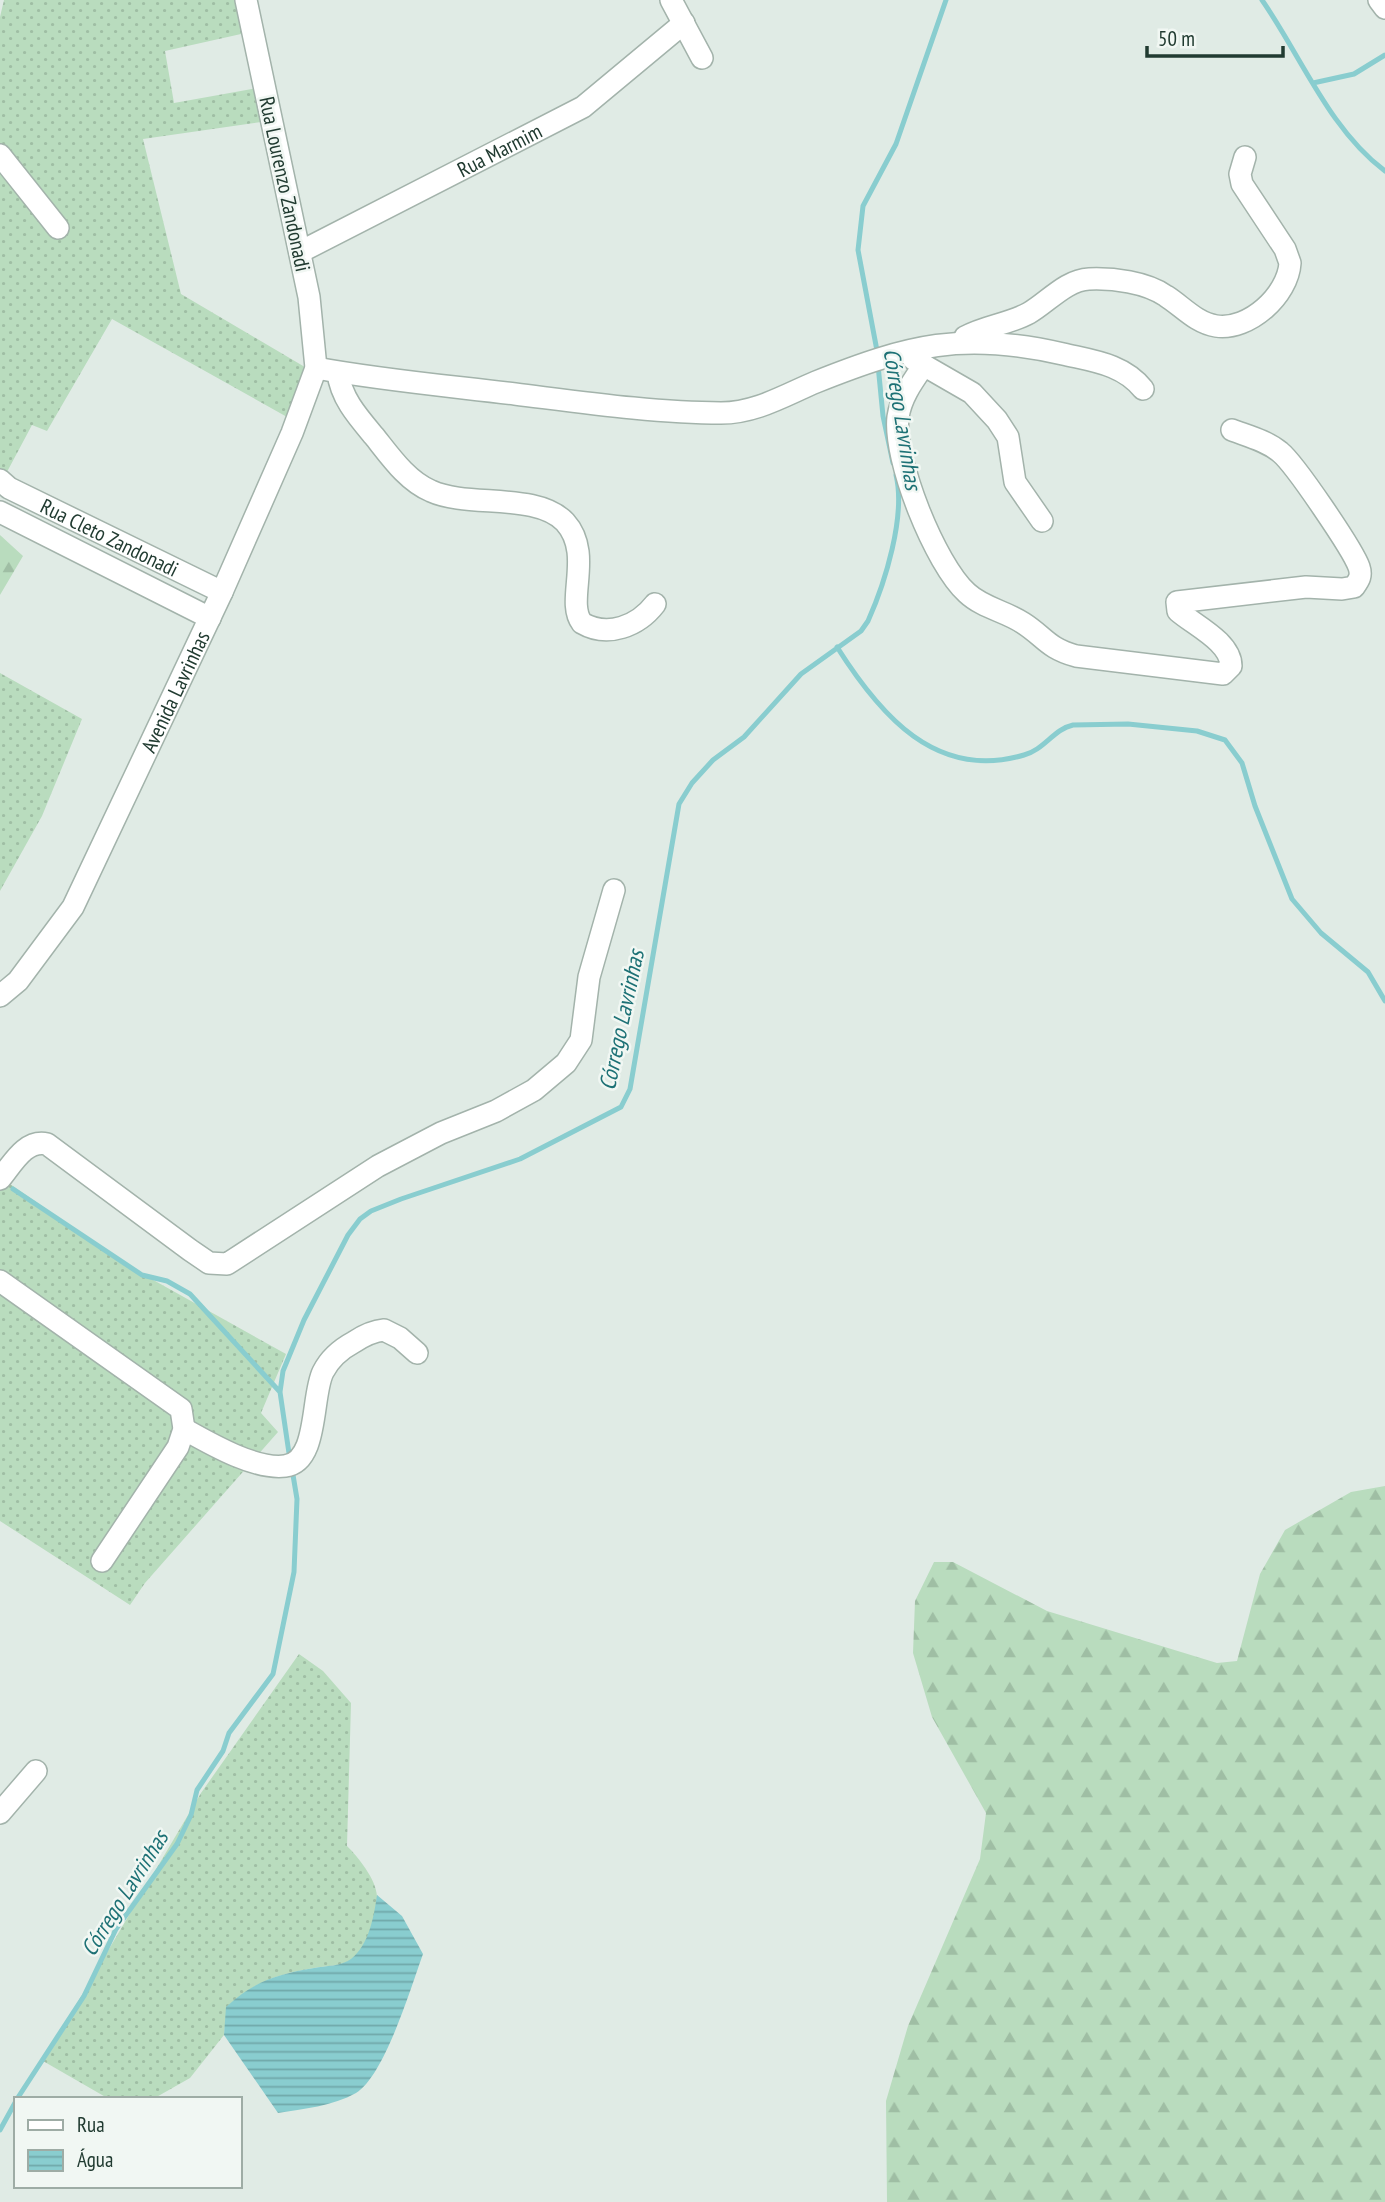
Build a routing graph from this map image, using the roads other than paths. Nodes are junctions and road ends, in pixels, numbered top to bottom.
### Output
1 (246, 0) edge
2 (671, 0) edge
3 (1379, 0) edge
4 (1385, 8) edge
5 (684, 23) junction
6 (702, 58) dead end
7 (0, 155) edge
8 (1245, 157) dead end
9 (58, 228) dead end
10 (300, 252) junction
11 (956, 341) junction
12 (901, 353) junction
13 (924, 365) junction
14 (316, 368) junction
15 (338, 373) junction
16 (1143, 389) dead end
17 (1232, 430) dead end
18 (0, 480) edge
19 (0, 512) edge
20 (1042, 521) dead end
21 (222, 592) junction
22 (655, 604) dead end
23 (210, 618) junction
24 (614, 890) dead end
25 (0, 996) edge
26 (0, 1179) edge
27 (0, 1281) edge
28 (416, 1353) dead end
29 (184, 1429) junction
30 (102, 1561) dead end
31 (36, 1771) dead end
32 (0, 1813) edge

1 - 10 street, Rua Lourenzo Zandonadi
2 - 5 street
3 - 4 street
5 - 6 street
5 - 10 street, Rua Marmim
7 - 9 street
8 - 11 street
10 - 14 street, Rua Lourenzo Zandonadi
11 - 12 street
11 - 16 street
12 - 13 street
12 - 15 street
13 - 17 street
13 - 20 street
14 - 15 street
14 - 21 street, Avenida Lavrinhas
15 - 22 street
18 - 21 street, Rua Cleto Zandonadi
19 - 23 street
21 - 23 street, Avenida Lavrinhas
23 - 25 street, Avenida Lavrinhas
24 - 26 street
27 - 29 street
28 - 29 street
29 - 30 street
31 - 32 street

